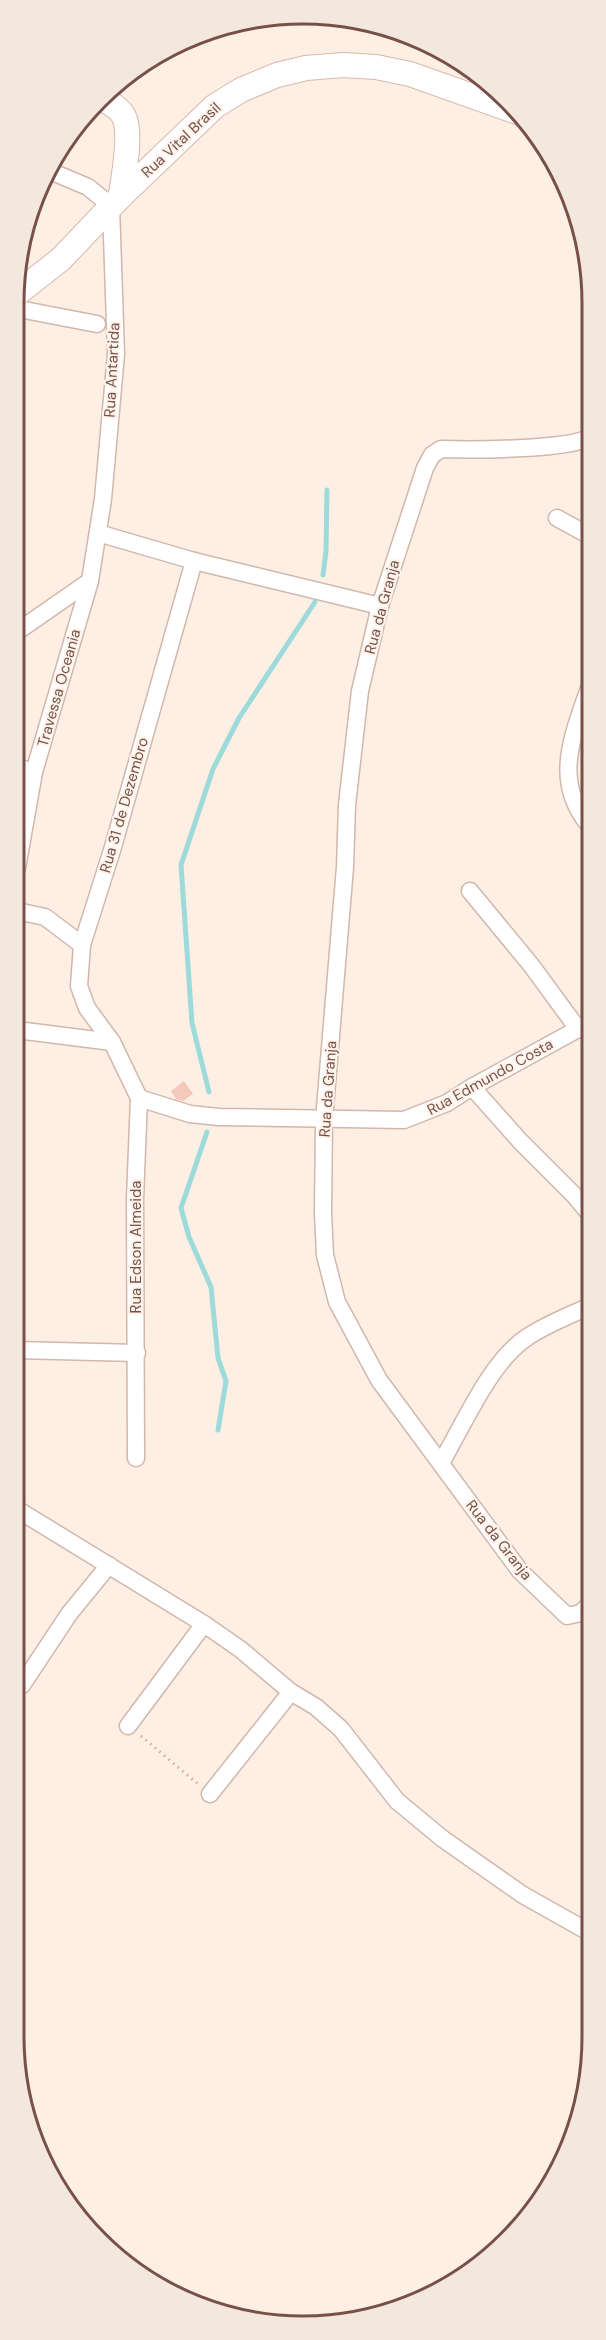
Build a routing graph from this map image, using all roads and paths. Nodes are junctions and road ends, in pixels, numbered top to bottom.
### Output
1 (109, 103) edge
2 (500, 106) edge
3 (56, 174) edge
4 (116, 201) junction
5 (25, 287) edge
6 (24, 310) edge
7 (97, 324) dead end
8 (582, 440) edge
9 (557, 518) dead end
10 (582, 532) edge
11 (98, 533) junction
12 (194, 561) junction
13 (90, 581) junction
14 (380, 606) junction
15 (24, 627) edge
16 (582, 709) edge
17 (24, 768) edge
18 (34, 772) junction
19 (582, 817) edge
20 (24, 828) edge
21 (470, 891) dead end
22 (24, 912) edge
23 (82, 945) junction
24 (582, 1025) edge
25 (582, 1027) edge
26 (24, 1031) edge
27 (112, 1042) junction
28 (472, 1087) junction
29 (140, 1098) junction
30 (324, 1120) junction
31 (582, 1205) edge
32 (582, 1310) edge
33 (24, 1350) edge
34 (137, 1353) junction
35 (136, 1458) dead end
36 (441, 1463) junction
37 (24, 1513) edge
38 (109, 1565) junction
39 (582, 1612) edge
40 (204, 1624) junction
41 (24, 1682) edge
42 (291, 1692) junction
43 (128, 1726) joint
44 (210, 1794) joint
45 (582, 1927) edge

1 - 4 street
2 - 4 street, Rua Vital Brasil
3 - 4 street
4 - 5 street, Rua Vital Brasil
4 - 11 street, Rua Antartida
6 - 7 street
8 - 14 street, Rua da Granja
9 - 10 street
11 - 12 street
11 - 13 street, Rua Antartida
12 - 14 street
12 - 23 street, Rua 31 de Dezembro
13 - 15 street
13 - 18 street, Travessa Oceania
14 - 30 street, Rua da Granja
16 - 19 street
17 - 18 street
18 - 20 street, Travessa Oceania
21 - 24 street
22 - 23 street
23 - 27 street, Rua 31 de Dezembro
25 - 28 street, Rua Edmundo Costa
26 - 27 street
27 - 29 street, Rua Edson Almeida
28 - 30 street, Rua Edmundo Costa
28 - 31 street
29 - 30 street, Rua Edmundo Costa
29 - 34 street, Rua Edson Almeida
30 - 36 street, Rua da Granja
32 - 36 street
33 - 34 street
34 - 35 street, Rua Edson Almeida
36 - 39 street, Rua da Granja
37 - 38 street
38 - 40 street
38 - 41 street
40 - 42 street
40 - 43 street
42 - 44 street
42 - 45 street
43 - 44 path

